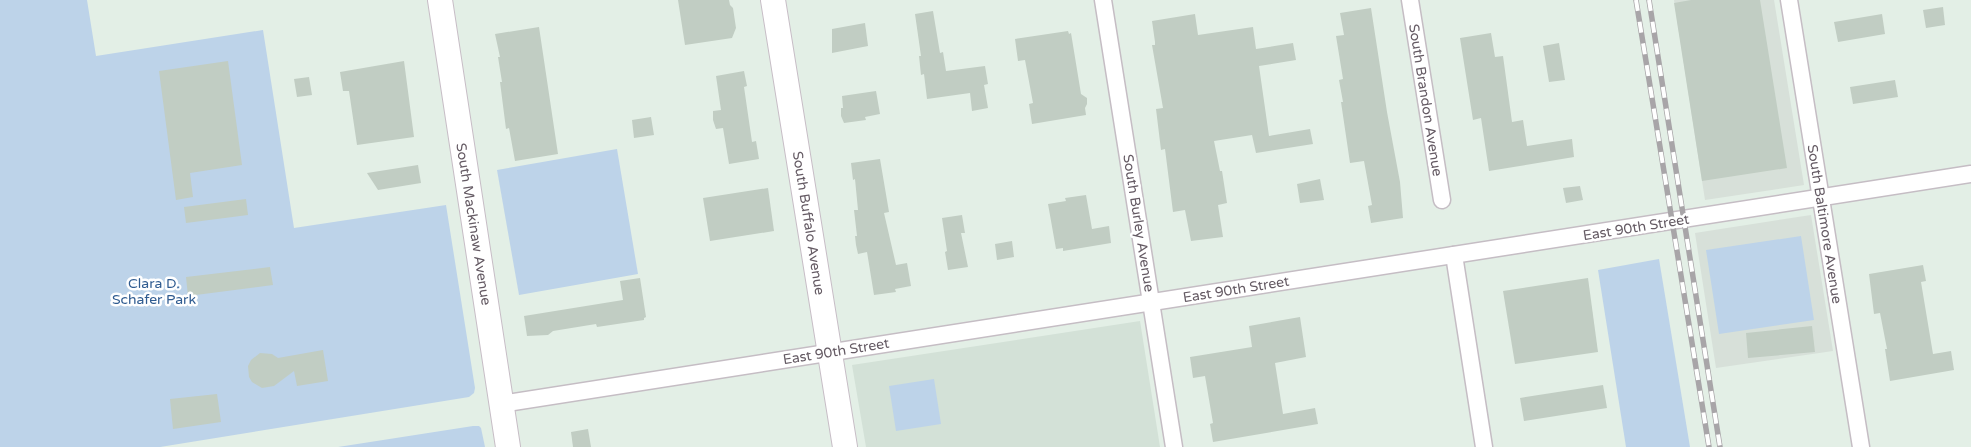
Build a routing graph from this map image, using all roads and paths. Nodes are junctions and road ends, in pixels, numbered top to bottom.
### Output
1 (440, 0) edge
2 (773, 0) edge
3 (1102, 0) edge
4 (1410, 0) edge
5 (1790, 0) edge
6 (1971, 174) edge
7 (1821, 198) junction
8 (1442, 200) dead end
9 (1454, 255) junction
10 (1151, 302) junction
11 (830, 352) junction
12 (501, 404) junction
13 (508, 447) edge
14 (845, 447) edge
15 (1174, 447) edge
16 (1484, 447) edge
17 (1861, 447) edge

1 - 12 street, South Mackinaw Avenue
2 - 11 street, South Buffalo Avenue
3 - 10 street, South Burley Avenue
4 - 8 street, South Brandon Avenue
5 - 7 street, South Baltimore Avenue
6 - 7 street, East 90th Street
7 - 9 street, East 90th Street
7 - 17 street, South Baltimore Avenue
9 - 10 street, East 90th Street
9 - 16 street
10 - 11 street, East 90th Street
10 - 15 street, South Burley Avenue
11 - 12 street, East 90th Street
11 - 14 street, South Buffalo Avenue
12 - 13 street, South Mackinaw Avenue

